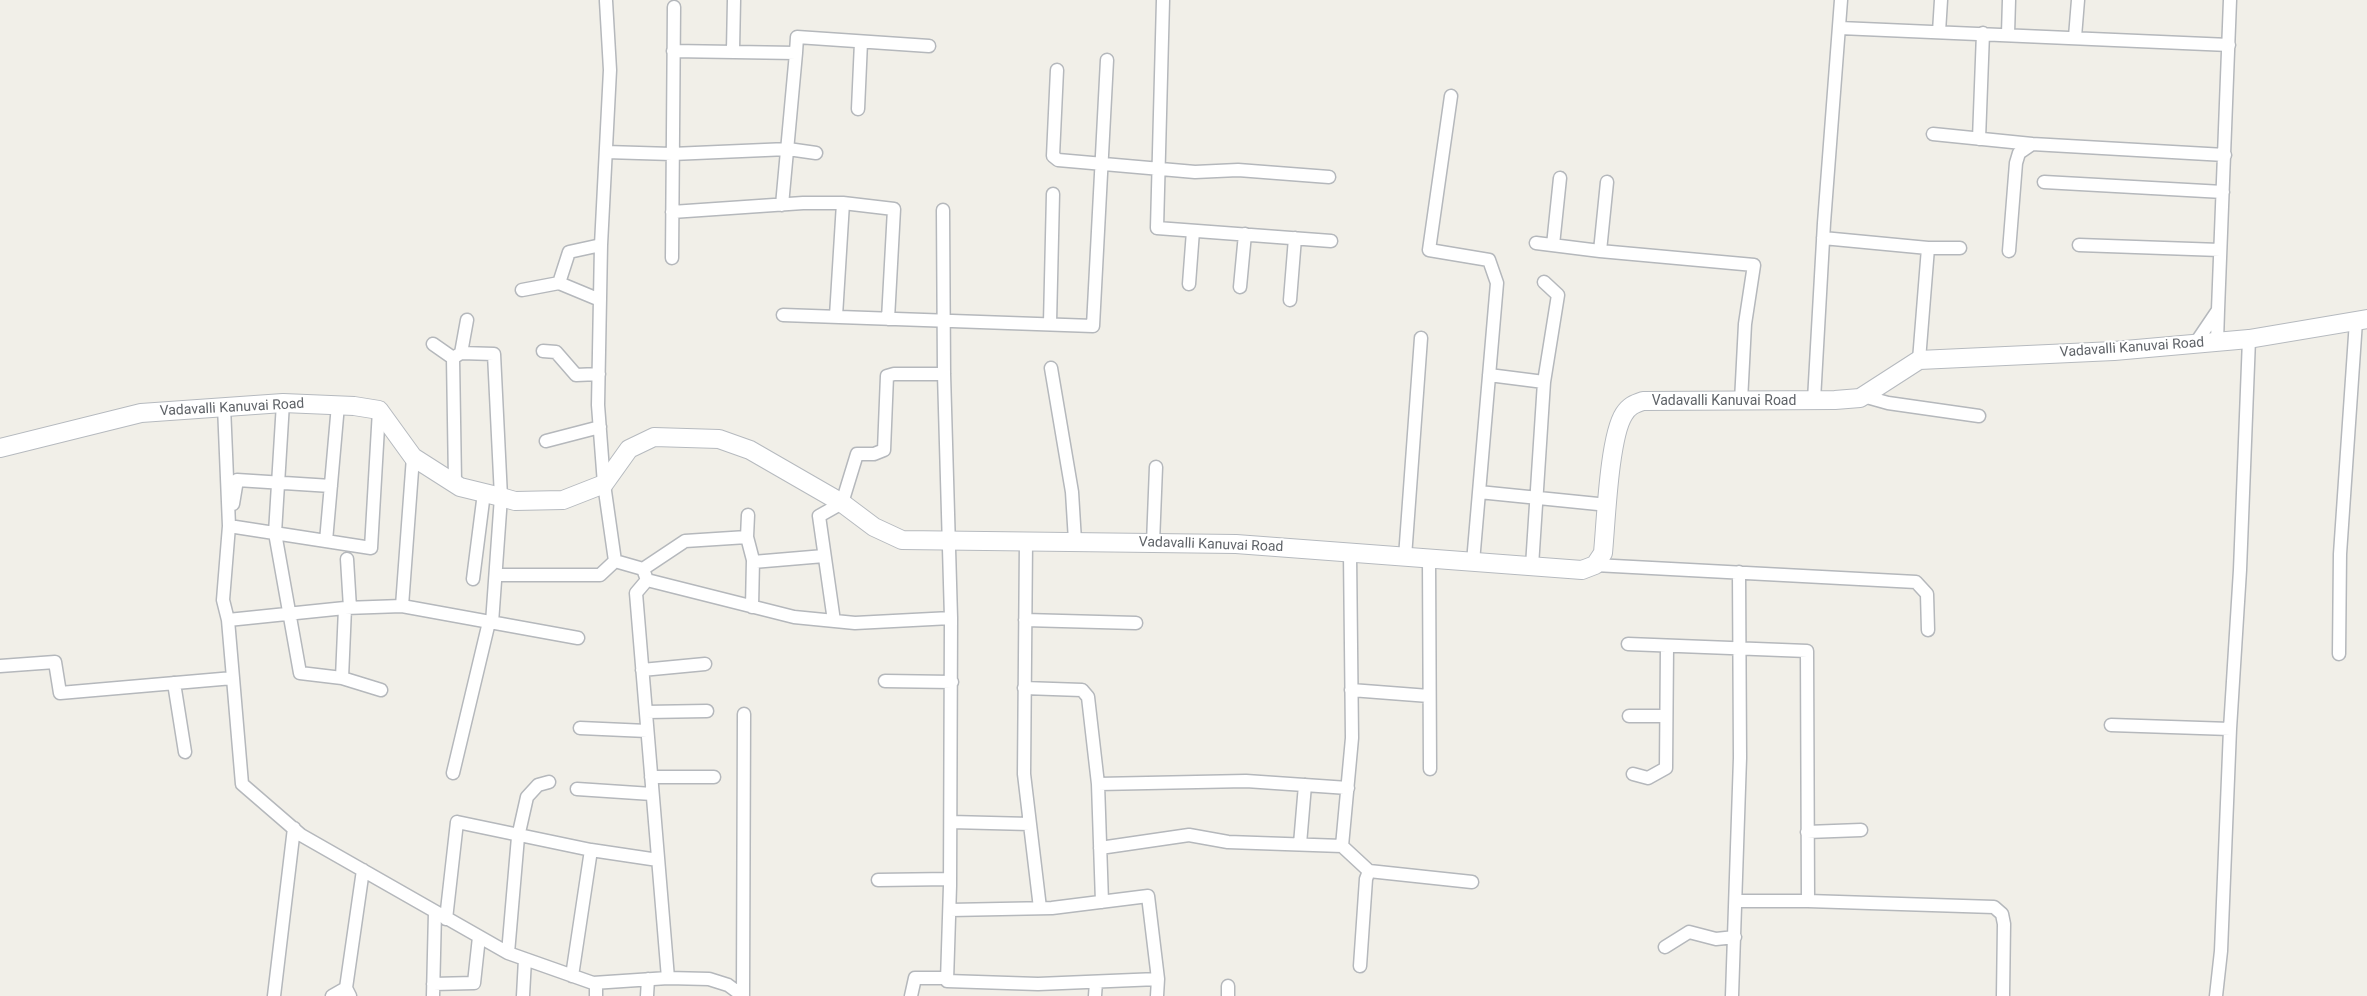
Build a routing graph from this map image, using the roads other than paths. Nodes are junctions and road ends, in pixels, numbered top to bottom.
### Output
1 (734, 0) edge
2 (1163, 0) edge
3 (1841, 0) edge
4 (1941, 0) edge
5 (2009, 0) edge
6 (2078, 0) edge
7 (2230, 0) edge
8 (606, 1) edge
9 (674, 7) dead end
10 (1840, 28) junction
11 (1939, 32) junction
12 (1983, 34) junction
13 (2008, 34) junction
14 (2075, 38) junction
15 (861, 42) junction
16 (2228, 45) junction
17 (929, 46) dead end
18 (733, 50) junction
19 (673, 52) junction
20 (796, 53) junction
21 (1107, 60) dead end
22 (1057, 70) dead end
23 (1451, 96) dead end
24 (858, 109) dead end
25 (1933, 134) dead end
26 (1979, 139) junction
27 (2032, 144) junction
28 (788, 149) junction
29 (606, 152) junction
30 (816, 153) dead end
31 (672, 154) junction
32 (2225, 155) junction
33 (1101, 166) junction
34 (1158, 169) junction
35 (1328, 177) dead end
36 (1560, 178) dead end
37 (1607, 182) dead end
38 (2044, 182) dead end
39 (2223, 192) junction
40 (1053, 194) dead end
41 (843, 203) junction
42 (782, 204) junction
43 (942, 210) dead end
44 (672, 212) junction
45 (1193, 230) junction
46 (1245, 234) junction
47 (1295, 238) junction
48 (1823, 238) junction
49 (1331, 241) dead end
50 (1536, 243) dead end
51 (601, 244) junction
52 (2079, 245) dead end
53 (1553, 246) junction
54 (1928, 248) junction
55 (1960, 248) dead end
56 (2220, 250) junction
57 (1600, 251) junction
58 (2009, 251) dead end
59 (672, 258) dead end
60 (1544, 282) dead end
61 (559, 283) junction
62 (1189, 284) dead end
63 (1240, 287) dead end
64 (522, 290) dead end
65 (600, 300) junction
66 (1290, 300) dead end
67 (2218, 310) junction
68 (783, 315) dead end
69 (836, 316) junction
70 (888, 319) junction
71 (467, 320) dead end
72 (943, 320) junction
73 (2361, 320) edge
74 (1050, 324) junction
75 (1420, 338) dead end
76 (2249, 339) junction
77 (2217, 342) junction
78 (433, 344) dead end
79 (2195, 344) junction
80 (543, 351) dead end
81 (457, 356) junction
82 (1919, 360) junction
83 (1051, 368) dead end
84 (599, 374) junction
85 (944, 374) junction
86 (1489, 375) junction
87 (1544, 382) junction
88 (1863, 396) junction
89 (1814, 400) junction
90 (1741, 401) junction
91 (283, 402) junction
92 (338, 405) junction
93 (224, 406) junction
94 (379, 410) junction
95 (1979, 416) dead end
96 (600, 427) junction
97 (546, 441) dead end
98 (0, 448) edge
99 (413, 457) junction
100 (1156, 467) dead end
101 (455, 482) junction
102 (278, 483) junction
103 (604, 484) junction
104 (330, 486) junction
105 (1479, 492) junction
106 (493, 495) junction
107 (1537, 497) junction
108 (842, 503) junction
109 (233, 505) dead end
110 (1608, 505) junction
111 (748, 515) dead end
112 (229, 526) junction
113 (275, 533) junction
114 (747, 537) junction
115 (948, 540) junction
116 (326, 541) junction
117 (1026, 541) junction
118 (1075, 541) junction
119 (1153, 543) junction
120 (1350, 553) junction
121 (824, 556) junction
122 (1405, 557) junction
123 (347, 559) dead end
124 (1429, 559) junction
125 (615, 561) junction
126 (753, 562) junction
127 (1473, 562) junction
128 (1595, 565) junction
129 (1532, 566) junction
130 (1739, 572) junction
131 (496, 575) junction
132 (645, 575) junction
133 (473, 579) dead end
134 (402, 606) junction
135 (752, 607) junction
136 (347, 608) junction
137 (291, 613) junction
138 (950, 618) junction
139 (228, 620) junction
140 (1025, 620) junction
141 (834, 621) junction
142 (491, 623) junction
143 (1136, 623) dead end
144 (1928, 630) dead end
145 (578, 638) dead end
146 (1628, 644) dead end
147 (1666, 647) junction
148 (1739, 648) junction
149 (2339, 654) dead end
150 (705, 664) dead end
151 (0, 666) edge
152 (642, 670) junction
153 (233, 678) junction
154 (342, 678) junction
155 (885, 681) dead end
156 (952, 682) junction
157 (174, 683) junction
158 (1024, 688) junction
159 (381, 690) dead end
160 (1351, 690) junction
161 (1429, 696) junction
162 (707, 711) dead end
163 (646, 712) junction
164 (744, 714) dead end
165 (1629, 716) dead end
166 (1666, 716) junction
167 (2111, 725) dead end
168 (580, 728) dead end
169 (2230, 729) junction
170 (648, 731) junction
171 (186, 752) dead end
172 (1430, 769) dead end
173 (453, 773) dead end
174 (1633, 774) dead end
175 (714, 777) dead end
176 (651, 778) junction
177 (549, 782) dead end
178 (1098, 784) junction
179 (1305, 785) junction
180 (1348, 788) junction
181 (577, 789) dead end
182 (652, 794) junction
183 (951, 822) junction
184 (1030, 824) junction
185 (294, 828) junction
186 (1861, 830) dead end
187 (1807, 832) junction
188 (518, 837) junction
189 (1300, 844) junction
190 (1342, 846) junction
191 (1100, 848) junction
192 (591, 850) junction
193 (658, 860) junction
194 (363, 870) junction
195 (1368, 871) junction
196 (950, 879) junction
197 (878, 880) dead end
198 (1472, 882) dead end
199 (1808, 900) junction
200 (1736, 901) junction
201 (1102, 902) junction
202 (1040, 908) junction
203 (950, 910) junction
204 (440, 916) junction
205 (479, 937) junction
206 (1735, 937) junction
207 (1665, 946) dead end
208 (508, 953) junction
209 (525, 959) junction
210 (1360, 966) dead end
211 (572, 976) junction
212 (668, 978) junction
213 (947, 978) junction
214 (648, 979) junction
215 (1158, 979) junction
216 (1096, 982) junction
217 (992, 983) junction
218 (433, 990) edge
219 (596, 990) edge
220 (348, 992) edge
221 (743, 995) edge
222 (274, 996) edge
223 (332, 996) edge
224 (523, 996) edge
225 (648, 996) edge
226 (911, 996) edge
227 (992, 996) edge
228 (1095, 996) edge
229 (1157, 996) edge
230 (1732, 996) edge
231 (2003, 996) edge
232 (2216, 996) edge

1 - 18 street
2 - 34 street
3 - 10 street
4 - 11 street
5 - 13 street
6 - 14 street
7 - 16 street
8 - 29 street
9 - 19 street
10 - 11 street
10 - 48 street
11 - 12 street
12 - 13 street
12 - 26 street
13 - 14 street
14 - 16 street
15 - 17 street
15 - 20 street
15 - 24 street
16 - 32 street
18 - 19 street
18 - 20 street
19 - 31 street
20 - 28 street
21 - 33 street
22 - 33 street
23 - 86 street
25 - 26 street
26 - 27 street
27 - 32 street
27 - 58 street
28 - 30 street
28 - 31 street
28 - 42 street
29 - 31 street
29 - 51 street
31 - 44 street
32 - 39 street
33 - 34 street
33 - 74 street
34 - 35 street
34 - 45 street
36 - 53 street
37 - 57 street
38 - 39 street
39 - 56 street
40 - 74 street
41 - 42 street
41 - 69 street
41 - 70 street
42 - 44 street
43 - 72 street
44 - 59 street
45 - 46 street
45 - 62 street
46 - 47 street
46 - 63 street
47 - 49 street
47 - 66 street
48 - 54 street
48 - 89 street
50 - 53 street
51 - 61 street
51 - 65 street
52 - 56 street
53 - 57 street
54 - 55 street
54 - 82 street
56 - 67 street
57 - 90 street
60 - 87 street
61 - 64 street
61 - 65 street
65 - 84 street
67 - 77 street
67 - 79 street
68 - 69 street
69 - 70 street
70 - 72 street
71 - 81 street
72 - 74 street
72 - 85 street
73 - 76 street, Vadavalli Kanuvai Road
73 - 149 street
75 - 122 street
76 - 77 street, Vadavalli Kanuvai Road
76 - 169 street
77 - 79 street, Vadavalli Kanuvai Road
78 - 81 street
79 - 82 street, Vadavalli Kanuvai Road
80 - 84 street
81 - 101 street
81 - 106 street
82 - 88 street, Vadavalli Kanuvai Road
83 - 118 street
84 - 96 street
85 - 108 street
85 - 115 street
86 - 87 street
86 - 105 street
87 - 107 street
88 - 89 street, Vadavalli Kanuvai Road
88 - 95 street
89 - 90 street, Vadavalli Kanuvai Road
90 - 110 street, Vadavalli Kanuvai Road
91 - 92 street, Vadavalli Kanuvai Road
91 - 93 street, Vadavalli Kanuvai Road
91 - 102 street
92 - 94 street, Vadavalli Kanuvai Road
92 - 104 street
93 - 98 street, Vadavalli Kanuvai Road
93 - 112 street
94 - 99 street
94 - 116 street
96 - 97 street
96 - 103 street
99 - 101 street
99 - 134 street
100 - 119 street
101 - 106 street
102 - 104 street
102 - 109 street
102 - 113 street
103 - 106 street
103 - 108 street, Vadavalli Kanuvai Road
103 - 125 street
104 - 116 street
105 - 107 street
105 - 127 street
106 - 131 street
106 - 133 street
107 - 110 street
107 - 129 street
108 - 115 street, Vadavalli Kanuvai Road
108 - 121 street
110 - 128 street, Vadavalli Kanuvai Road
111 - 114 street
112 - 113 street
112 - 139 street
113 - 116 street
113 - 137 street
114 - 126 street
114 - 132 street
115 - 117 street, Vadavalli Kanuvai Road
115 - 138 street
117 - 118 street, Vadavalli Kanuvai Road
117 - 140 street
118 - 119 street, Vadavalli Kanuvai Road
119 - 120 street, Vadavalli Kanuvai Road
120 - 122 street, Vadavalli Kanuvai Road
120 - 160 street
121 - 126 street
121 - 141 street
122 - 124 street, Vadavalli Kanuvai Road
123 - 136 street
124 - 127 street, Vadavalli Kanuvai Road
124 - 161 street
125 - 131 street
125 - 132 street
126 - 135 street
127 - 129 street, Vadavalli Kanuvai Road
128 - 129 street, Vadavalli Kanuvai Road
128 - 130 street
130 - 144 street
130 - 148 street
131 - 142 street
132 - 135 street
132 - 152 street
134 - 136 street
134 - 142 street
135 - 141 street
136 - 137 street
136 - 154 street
137 - 139 street
137 - 154 street
138 - 141 street
138 - 156 street
139 - 153 street
140 - 143 street
140 - 158 street
142 - 145 street
142 - 173 street
146 - 147 street
147 - 148 street
147 - 166 street
148 - 187 street
148 - 200 street
150 - 152 street
151 - 157 street
152 - 163 street
153 - 157 street
153 - 185 street
154 - 159 street
155 - 156 street
156 - 183 street
157 - 171 street
158 - 178 street
158 - 184 street
160 - 161 street
160 - 180 street
161 - 172 street
162 - 163 street
163 - 170 street
164 - 221 street
165 - 166 street
166 - 174 street
167 - 169 street
168 - 170 street
169 - 232 street
170 - 176 street
175 - 176 street
176 - 182 street
177 - 188 street
178 - 179 street
178 - 191 street
179 - 180 street
179 - 189 street
180 - 190 street
181 - 182 street
182 - 193 street
183 - 184 street
183 - 196 street
184 - 202 street
185 - 194 street
185 - 222 street
186 - 187 street
187 - 199 street
188 - 192 street
188 - 204 street
188 - 208 street
189 - 190 street
189 - 191 street
190 - 195 street
191 - 201 street
192 - 193 street
192 - 211 street
193 - 212 street
194 - 204 street
194 - 220 street
195 - 198 street
195 - 210 street
196 - 197 street
196 - 203 street
199 - 200 street
199 - 231 street
200 - 206 street
201 - 202 street
201 - 215 street
202 - 203 street
203 - 213 street
204 - 205 street
204 - 218 street
205 - 208 street
205 - 218 street
206 - 207 street
206 - 230 street
208 - 209 street
209 - 211 street
209 - 224 street
211 - 219 street
212 - 214 street
212 - 221 street
213 - 217 street
213 - 226 street
214 - 219 street
214 - 225 street
215 - 216 street
215 - 229 street
216 - 217 street
216 - 228 street
217 - 227 street
220 - 223 street

